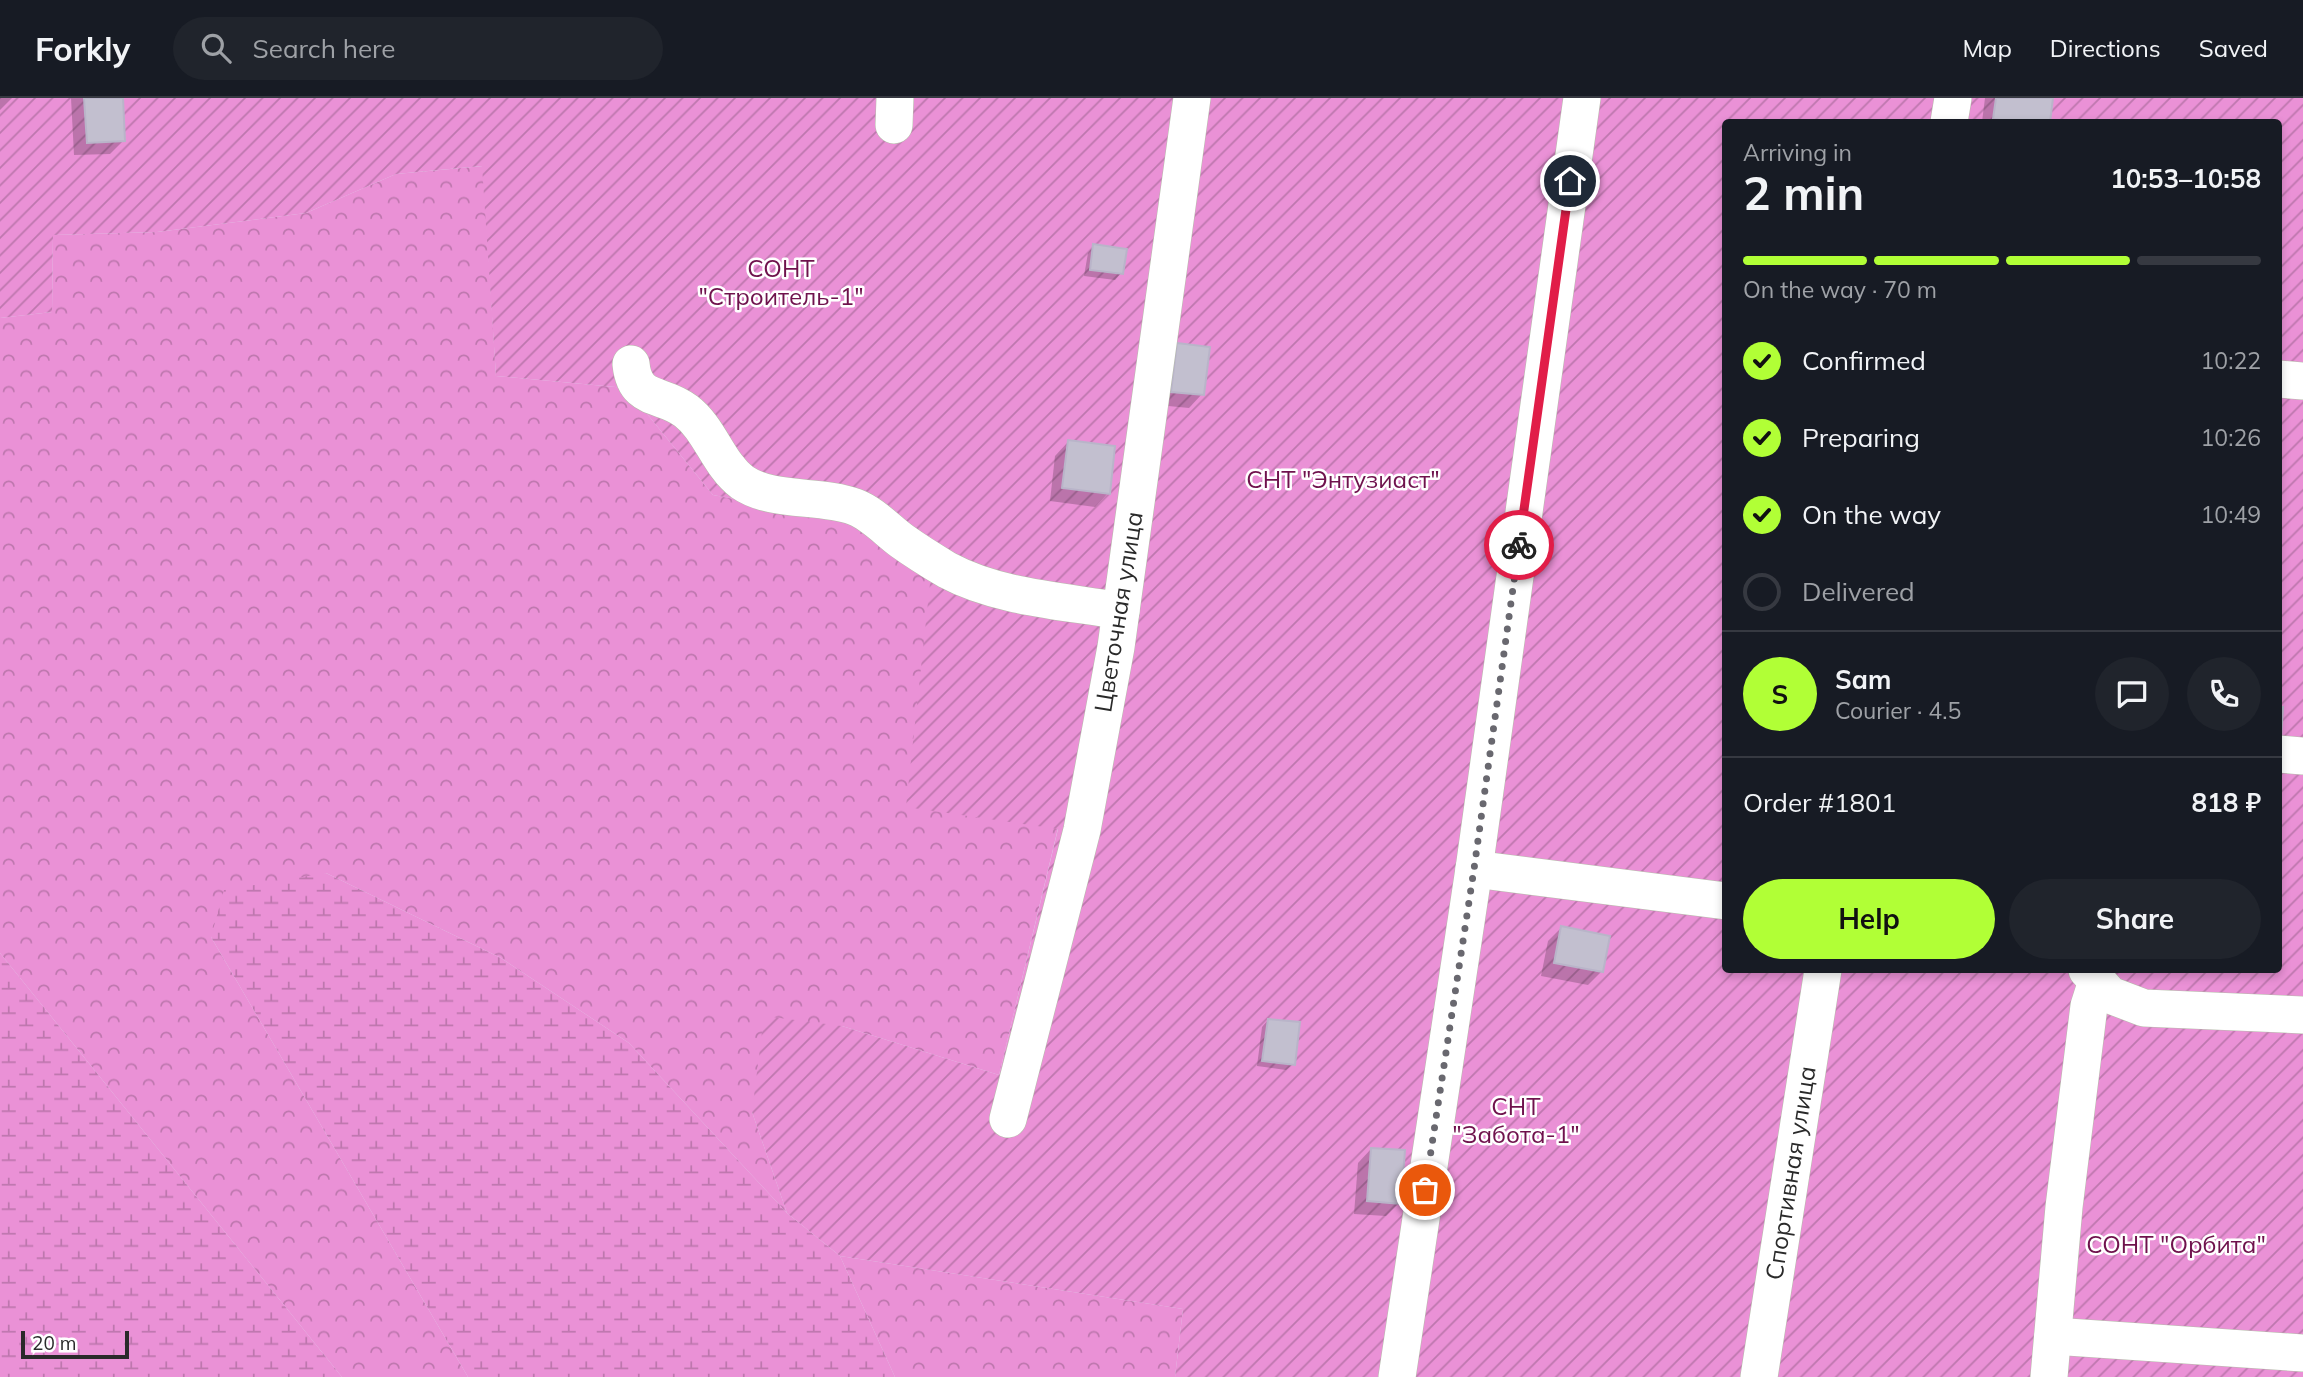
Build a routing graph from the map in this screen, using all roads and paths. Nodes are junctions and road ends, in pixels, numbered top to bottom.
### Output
1 (1192, 98) edge
2 (1582, 98) edge
3 (1953, 98) edge
4 (1950, 119) edge
5 (631, 364) dead end
6 (2282, 379) edge
7 (2303, 381) edge
8 (1121, 611) junction
9 (2282, 754) edge
10 (2303, 755) edge
11 (1474, 869) junction
12 (1722, 900) edge
13 (1822, 973) edge
14 (2092, 975) edge
15 (2303, 1014) edge
16 (1008, 1119) dead end
17 (2053, 1336) junction
18 (2303, 1353) edge
19 (1397, 1377) edge
20 (1759, 1377) edge
21 (2049, 1377) edge

1 - 8 street, Цветочная улица
2 - 11 street
3 - 4 street
5 - 8 street
6 - 7 street
8 - 16 street, Цветочная улица
9 - 10 street
11 - 12 street
11 - 19 street
13 - 20 street, Спортивная улица
14 - 15 street
14 - 17 street
17 - 18 street
17 - 21 street

